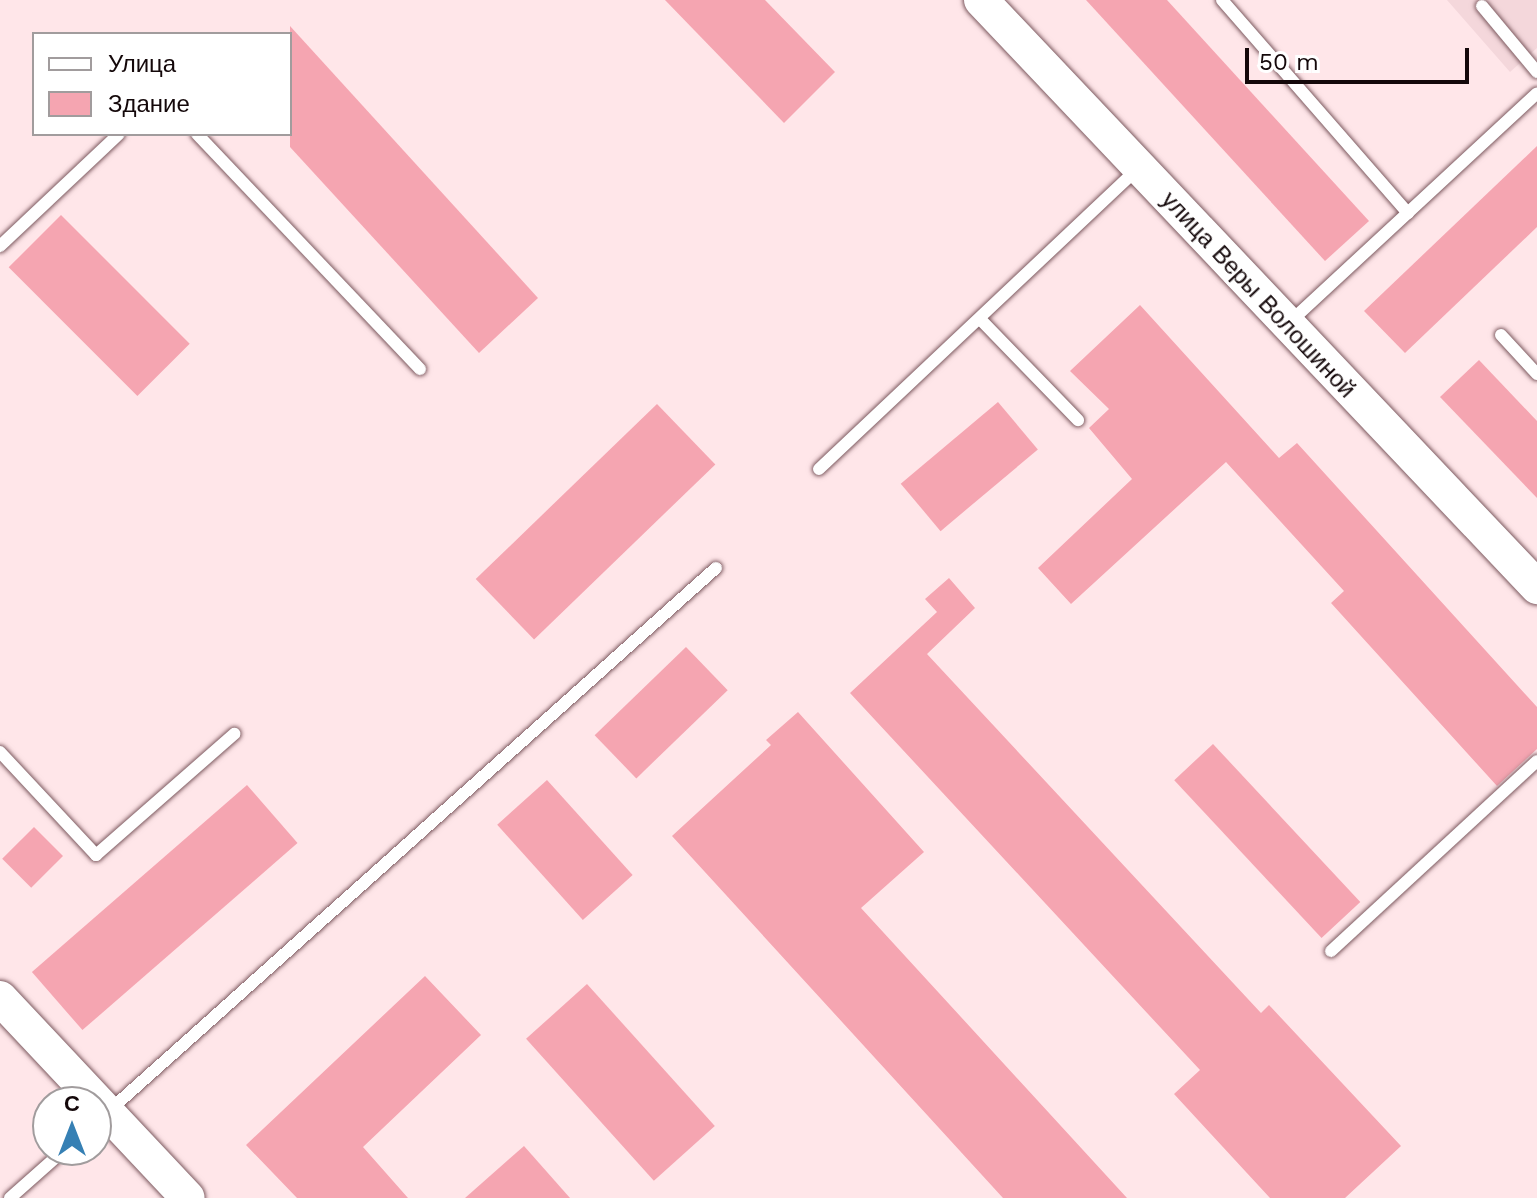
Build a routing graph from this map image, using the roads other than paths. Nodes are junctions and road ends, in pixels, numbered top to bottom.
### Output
1 (981, 0) edge
2 (1222, 0) edge
3 (1482, 6) dead end
4 (1537, 72) edge
5 (1537, 93) edge
6 (117, 136) edge
7 (199, 136) edge
8 (1138, 168) junction
9 (1408, 213) junction
10 (0, 246) edge
11 (980, 319) junction
12 (1285, 326) junction
13 (1501, 335) dead end
14 (420, 369) dead end
15 (1537, 374) edge
16 (1078, 420) dead end
17 (819, 469) dead end
18 (716, 568) dead end
19 (1537, 587) edge
20 (234, 734) dead end
21 (0, 752) edge
22 (1537, 761) edge
23 (1331, 951) dead end
24 (0, 998) edge
25 (75, 1086) edge
26 (112, 1108) edge
27 (112, 1126) edge
28 (46, 1166) edge
29 (10, 1198) edge
30 (188, 1198) edge

1 - 8 street, улица Веры Волошиной
2 - 9 lane
3 - 4 lane
5 - 9 lane
6 - 10 lane
7 - 14 lane
8 - 11 lane
8 - 12 street, улица Веры Волошиной
9 - 12 lane
11 - 16 lane
11 - 17 lane
12 - 19 street, улица Веры Волошиной
13 - 15 lane
18 - 26 lane
20 - 21 lane
22 - 23 lane
24 - 25 street
27 - 30 street
28 - 29 lane

